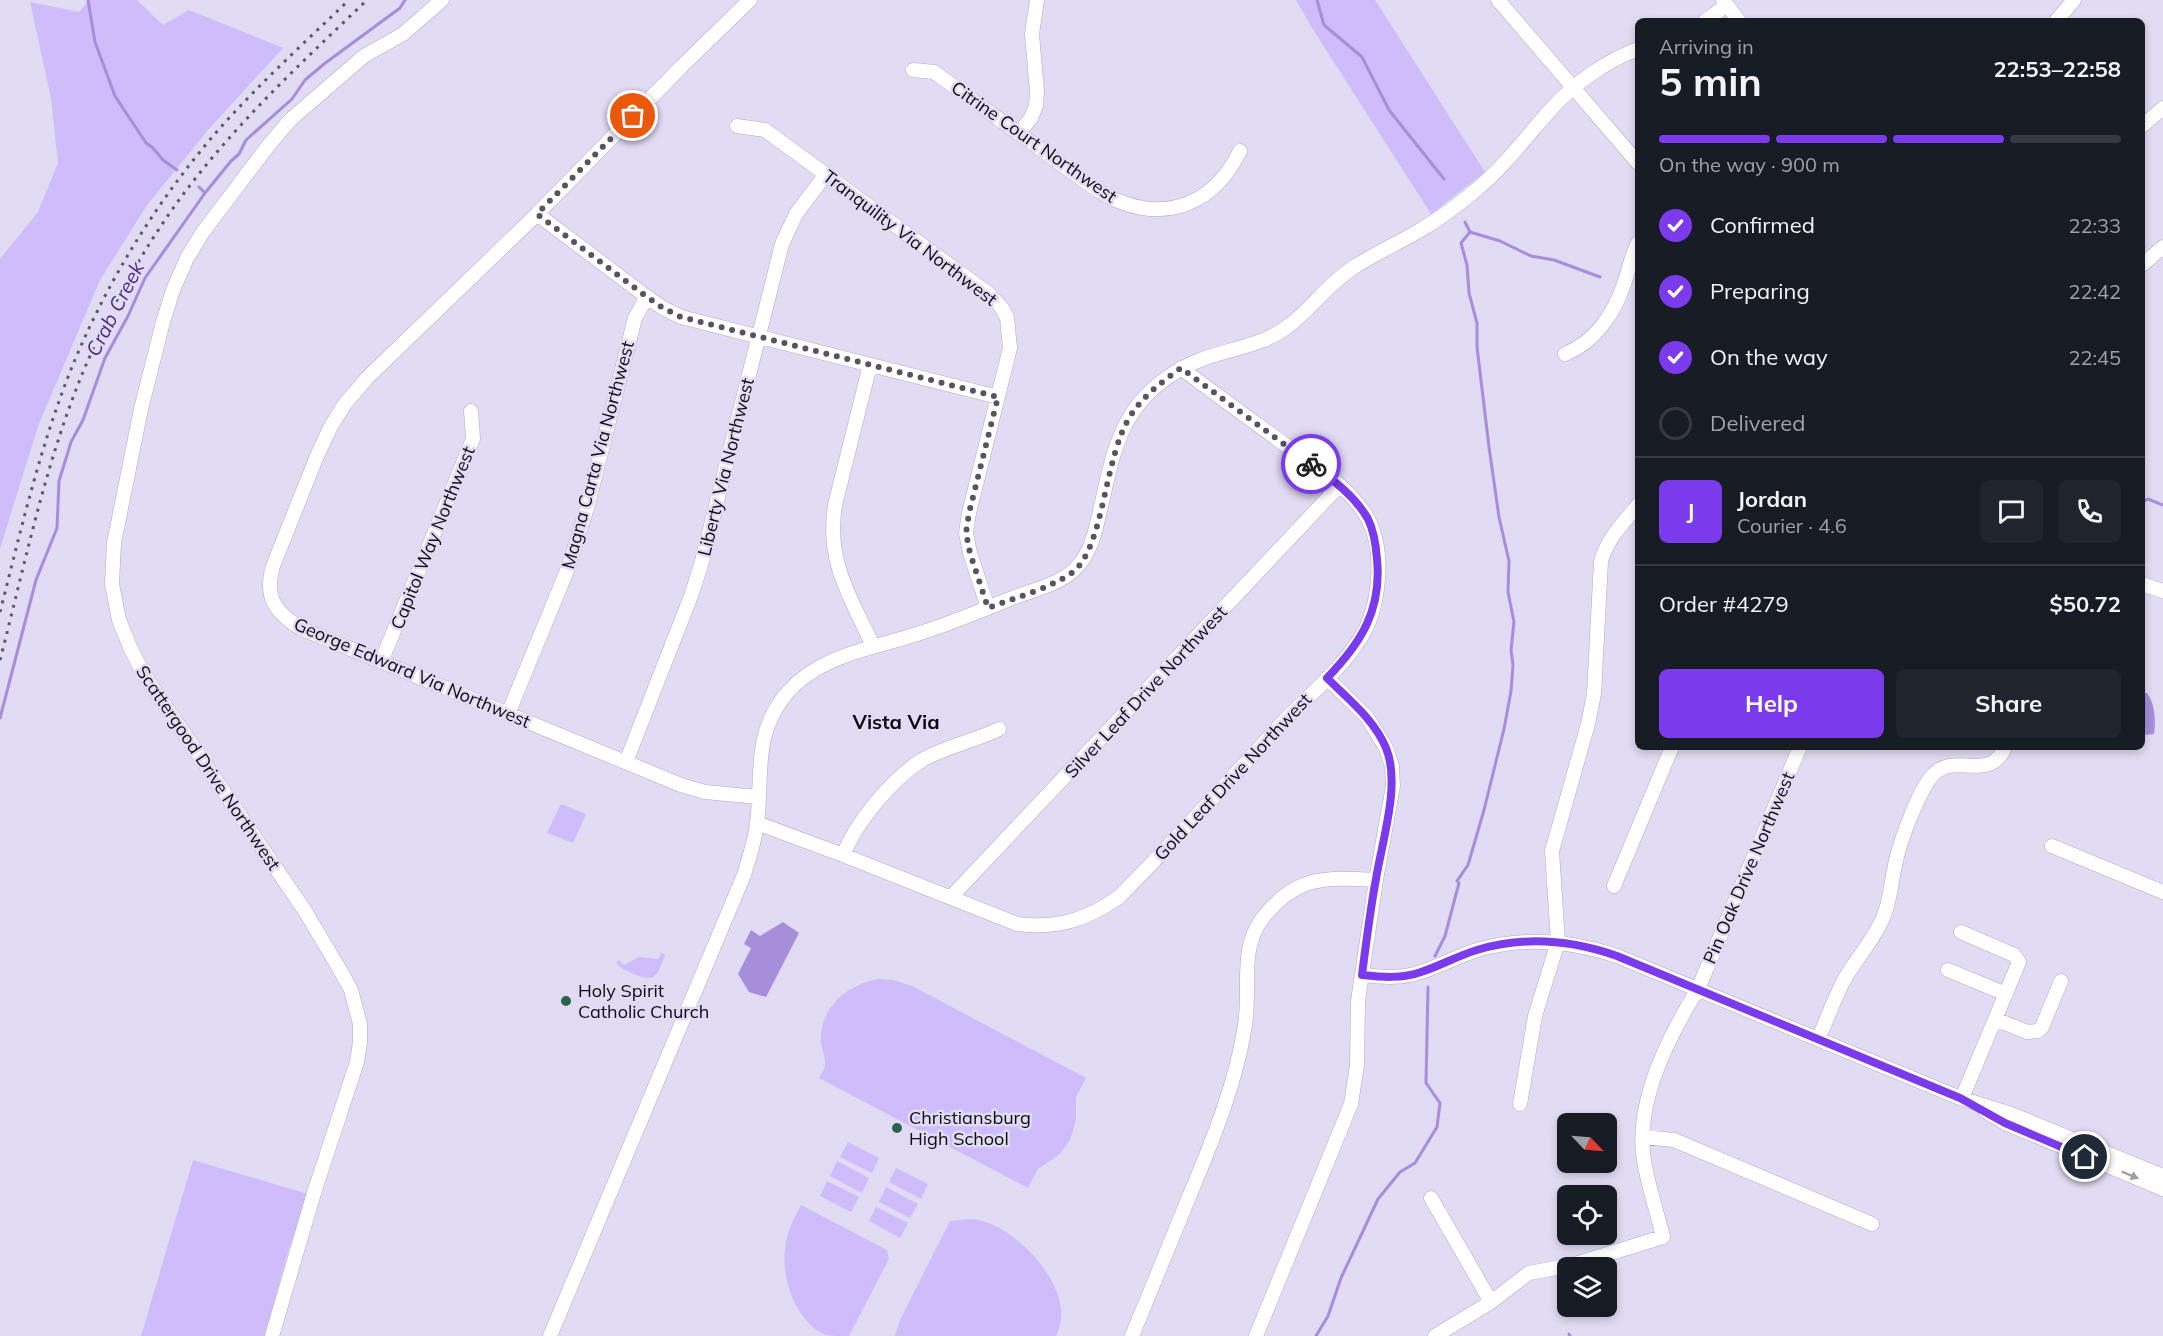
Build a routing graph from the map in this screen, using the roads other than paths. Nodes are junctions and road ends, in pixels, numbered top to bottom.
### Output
1 (442, 0) edge
2 (750, 0) edge
3 (1037, 0) edge
4 (1498, 0) edge
5 (2074, 0) edge
6 (1725, 3) edge
7 (1709, 18) edge
8 (1737, 18) edge
9 (2059, 18) edge
10 (1635, 50) edge
11 (913, 70) dead end
12 (1574, 88) junction
13 (2163, 108) edge
14 (2145, 123) edge
15 (737, 126) dead end
16 (1019, 133) junction
17 (1240, 151) dead end
18 (1635, 159) edge
19 (826, 174) junction
20 (537, 214) junction
21 (2163, 247) edge
22 (1635, 251) edge
23 (2145, 263) edge
24 (647, 297) junction
25 (759, 337) junction
26 (1565, 354) dead end
27 (870, 365) junction
28 (1181, 368) junction
29 (998, 397) junction
30 (471, 411) dead end
31 (1339, 486) junction
32 (1635, 509) edge
33 (2145, 585) edge
34 (2163, 591) edge
35 (988, 608) junction
36 (873, 646) junction
37 (381, 662) junction
38 (1327, 678) junction
39 (508, 714) junction
40 (999, 729) dead end
41 (1671, 750) edge
42 (1799, 750) edge
43 (2003, 750) edge
44 (626, 762) junction
45 (758, 797) junction
46 (757, 824) junction
47 (2052, 846) dead end
48 (843, 855) junction
49 (1376, 880) junction
50 (1614, 886) dead end
51 (2163, 892) edge
52 (951, 897) junction
53 (1961, 932) dead end
54 (1558, 942) junction
55 (1948, 970) dead end
56 (1362, 975) junction
57 (2061, 981) dead end
58 (1698, 989) junction
59 (2006, 994) junction
60 (1995, 1019) junction
61 (1818, 1039) junction
62 (1962, 1098) junction
63 (1520, 1104) dead end
64 (1643, 1137) junction
65 (2163, 1176) edge
66 (2163, 1189) edge
67 (1431, 1198) dead end
68 (1872, 1224) dead end
69 (1491, 1302) junction
70 (272, 1336) edge
71 (550, 1336) edge
72 (1132, 1336) edge
73 (1256, 1336) edge
74 (1435, 1336) edge

1 - 70 street, Scattergood Drive Northwest
2 - 20 street, George Edward Via Northwest
3 - 16 street
4 - 12 street
5 - 9 street
6 - 7 street
6 - 8 street
10 - 12 street
11 - 16 street, Citrine Court Northwest
12 - 18 street
12 - 28 street
13 - 14 street
15 - 19 street, Tranquility Via Northwest
16 - 17 street, Citrine Court Northwest
19 - 25 street, Liberty Via Northwest
19 - 29 street, Tranquility Via Northwest
20 - 24 street
20 - 37 street, George Edward Via Northwest
21 - 23 street
22 - 26 street
24 - 25 street
24 - 39 street, Magna Carta Via Northwest
25 - 27 street
25 - 44 street, Liberty Via Northwest
27 - 29 street
27 - 36 street
28 - 31 street, Gold Leaf Drive Northwest
28 - 35 street
29 - 35 street, Tranquility Via Northwest
30 - 37 street, Capitol Way Northwest
31 - 38 street, Gold Leaf Drive Northwest
31 - 52 street, Silver Leaf Drive Northwest
32 - 54 street
33 - 34 street
35 - 36 street
36 - 45 street
37 - 39 street, George Edward Via Northwest
38 - 49 street
38 - 52 street, Gold Leaf Drive Northwest
39 - 44 street, George Edward Via Northwest
40 - 48 street
41 - 50 street
42 - 58 street, Pin Oak Drive Northwest
43 - 61 street
44 - 45 street, George Edward Via Northwest
45 - 46 street
46 - 48 street, Gold Leaf Drive Northwest
46 - 71 street
47 - 51 street
48 - 52 street, Gold Leaf Drive Northwest
49 - 56 street
49 - 72 street
53 - 59 street
54 - 56 street
54 - 58 street
54 - 63 street
55 - 59 street
56 - 73 street
57 - 60 street
58 - 61 street
58 - 64 street, Pin Oak Drive Northwest
59 - 60 street
60 - 62 street
61 - 62 street
62 - 65 street
62 -> 66 street
64 - 68 street
64 - 69 street, Pin Oak Drive Northwest
67 - 69 street
69 - 74 street

